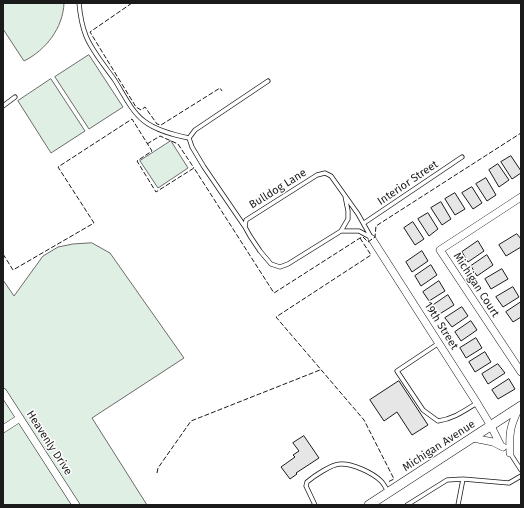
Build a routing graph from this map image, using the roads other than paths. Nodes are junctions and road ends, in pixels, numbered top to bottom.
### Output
1 (79, 3) edge
2 (268, 81) dead end
3 (15, 97) dead end
4 (3, 106) edge
5 (190, 138) junction
6 (462, 157) dead end
7 (345, 196) junction
8 (521, 197) edge
9 (364, 223) junction
10 (246, 227) junction
11 (341, 231) junction
12 (372, 239) junction
13 (439, 343) junction
14 (521, 372) edge
15 (3, 392) edge
16 (477, 403) junction
17 (520, 406) edge
18 (20, 418) junction
19 (491, 426) junction
20 (3, 429) edge
21 (473, 438) junction
22 (501, 446) junction
23 (510, 453) junction
24 (521, 470) edge
25 (521, 476) edge
26 (463, 479) junction
27 (388, 493) junction
28 (76, 505) edge
29 (315, 505) edge
30 (369, 505) edge
31 (407, 505) edge
32 (458, 505) edge

1 - 5 lane
2 - 5 lane
3 - 4 lane
5 - 10 lane
6 - 9 lane, Interior Street
7 - 9 lane, Bulldog Lane
7 - 10 lane, Bulldog Lane
7 - 11 lane, Bulldog Lane
8 - 14 street, Michigan Court
9 - 12 lane, Bulldog Lane
10 - 11 lane
11 - 12 lane
12 - 13 street, 19th Street
13 - 16 street, 19th Street
13 - 16 lane
15 - 18 street, Heavenly Drive
16 - 19 street, 19th Street
17 - 19 street, Michigan Avenue
17 - 23 street
18 - 20 street
18 - 28 street, Heavenly Drive
19 - 21 street, Michigan Avenue
19 - 22 street, 19th Street
21 - 22 street
21 - 27 street, Michigan Avenue
22 - 23 street
23 - 24 lane
25 - 26 lane
26 - 31 lane
26 - 32 lane
27 - 29 lane
27 - 30 street, Michigan Avenue

